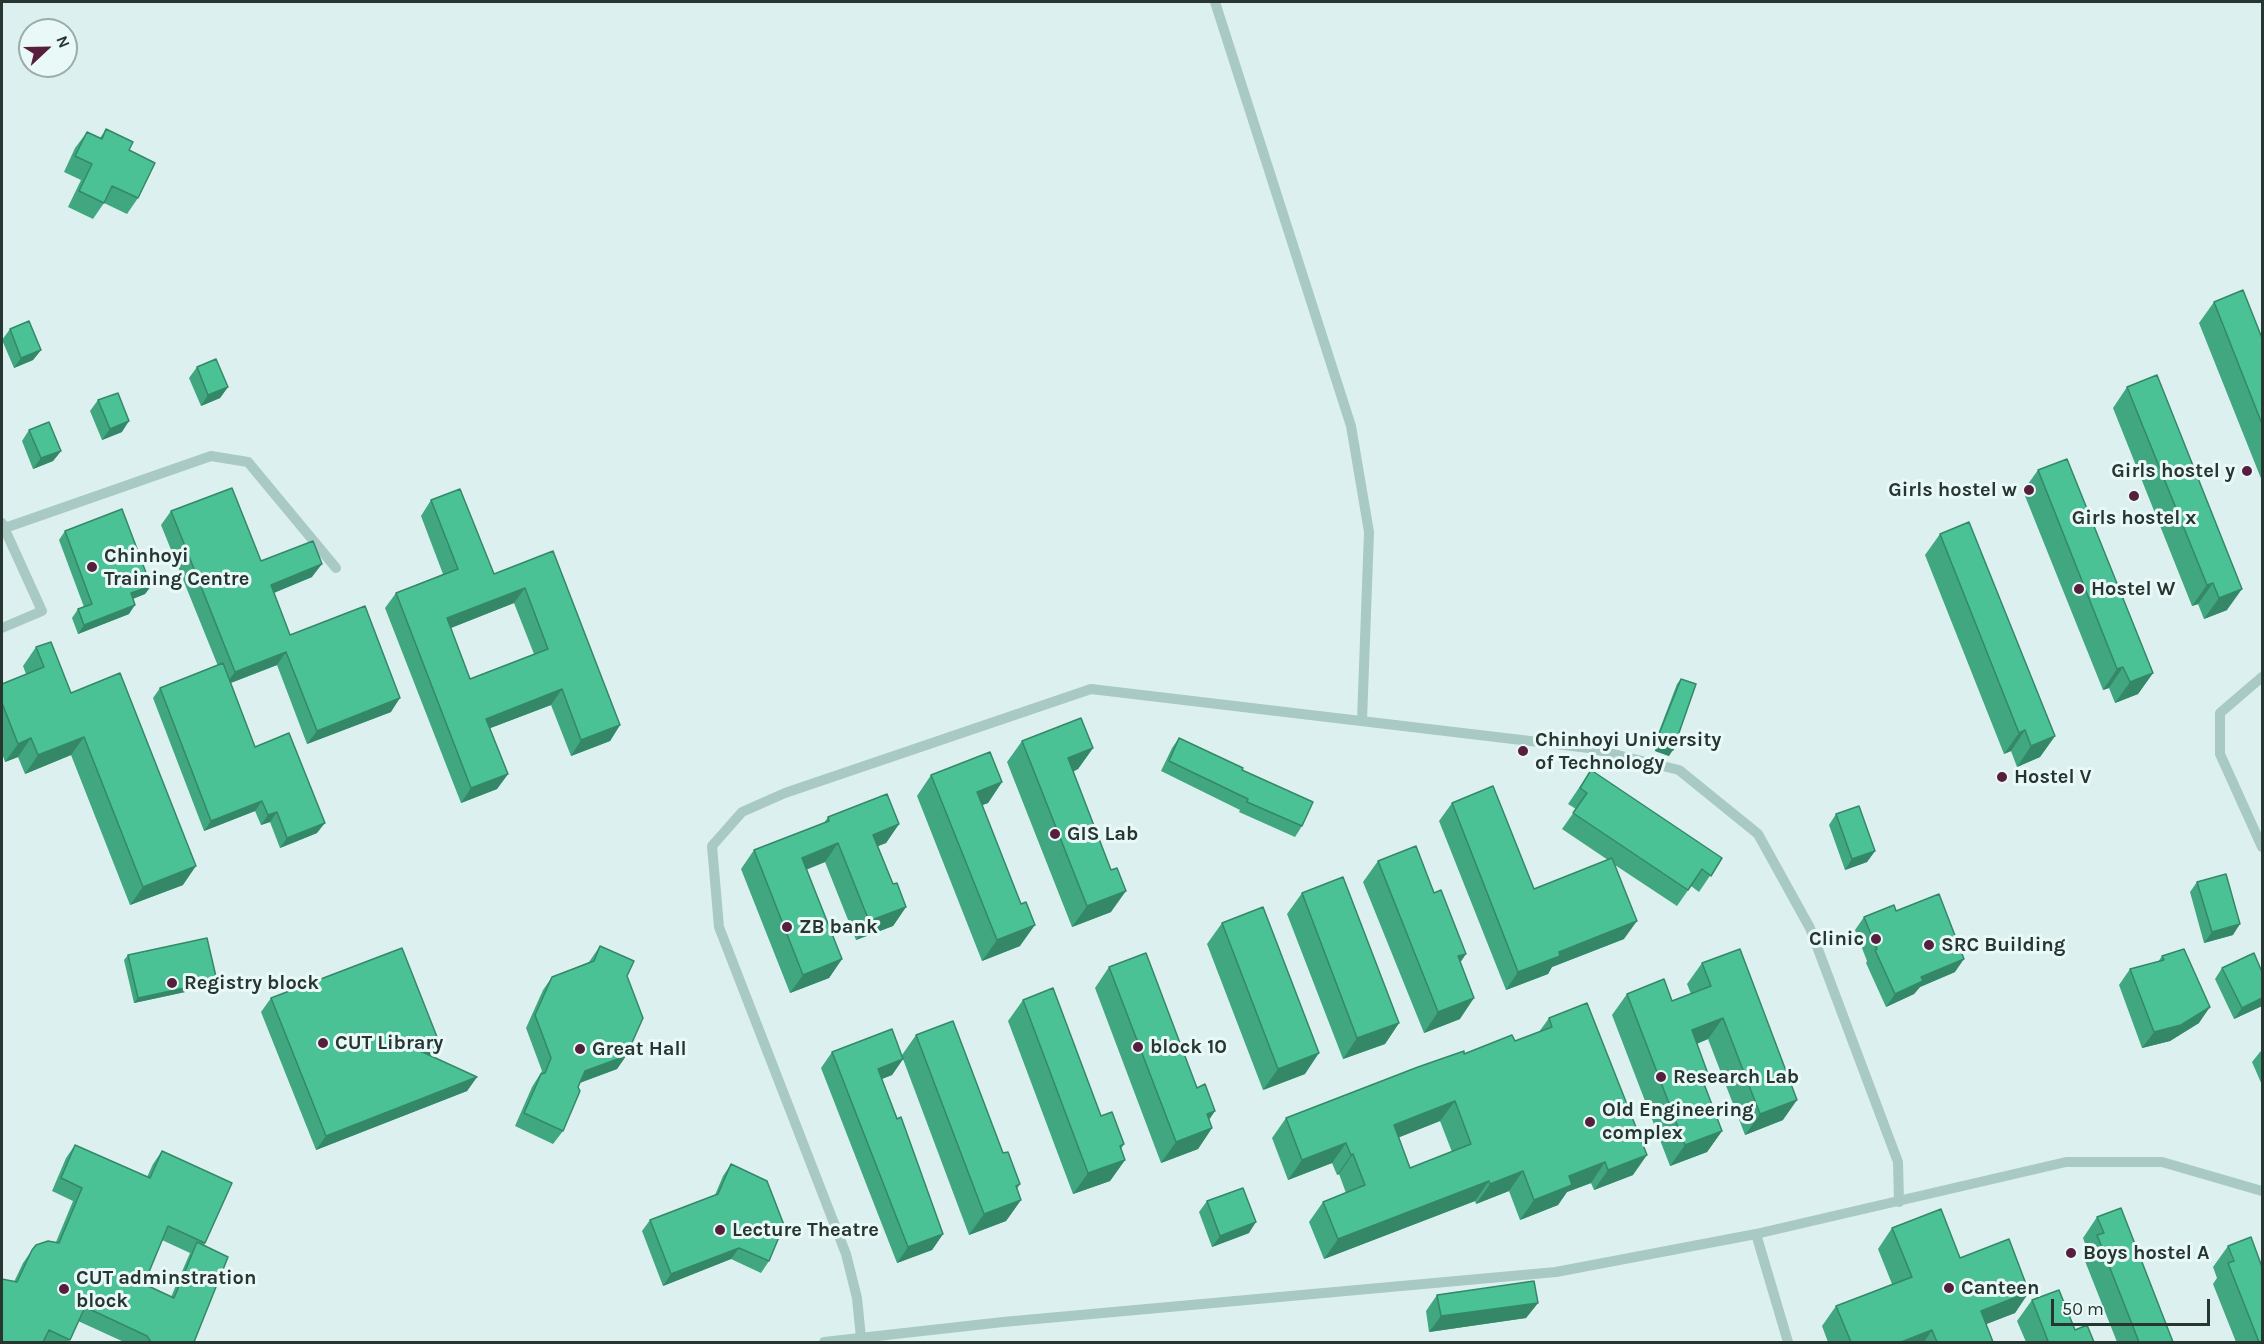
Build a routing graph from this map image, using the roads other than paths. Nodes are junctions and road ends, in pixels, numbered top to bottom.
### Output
1 (1215, 2) edge
2 (2, 526) edge
3 (336, 568) dead end
4 (2, 628) edge
5 (2262, 677) edge
6 (1362, 720) junction
7 (2262, 848) edge
8 (2262, 1191) edge
9 (1899, 1202) junction
10 (1756, 1234) junction
11 (861, 1338) junction
12 (824, 1342) edge
13 (1788, 1342) edge

1 - 6 lane
2 - 3 lane
2 - 4 lane
5 - 7 lane
6 - 9 lane
6 - 11 lane
8 - 9 lane
9 - 10 lane
10 - 11 lane
10 - 13 lane
11 - 12 lane

